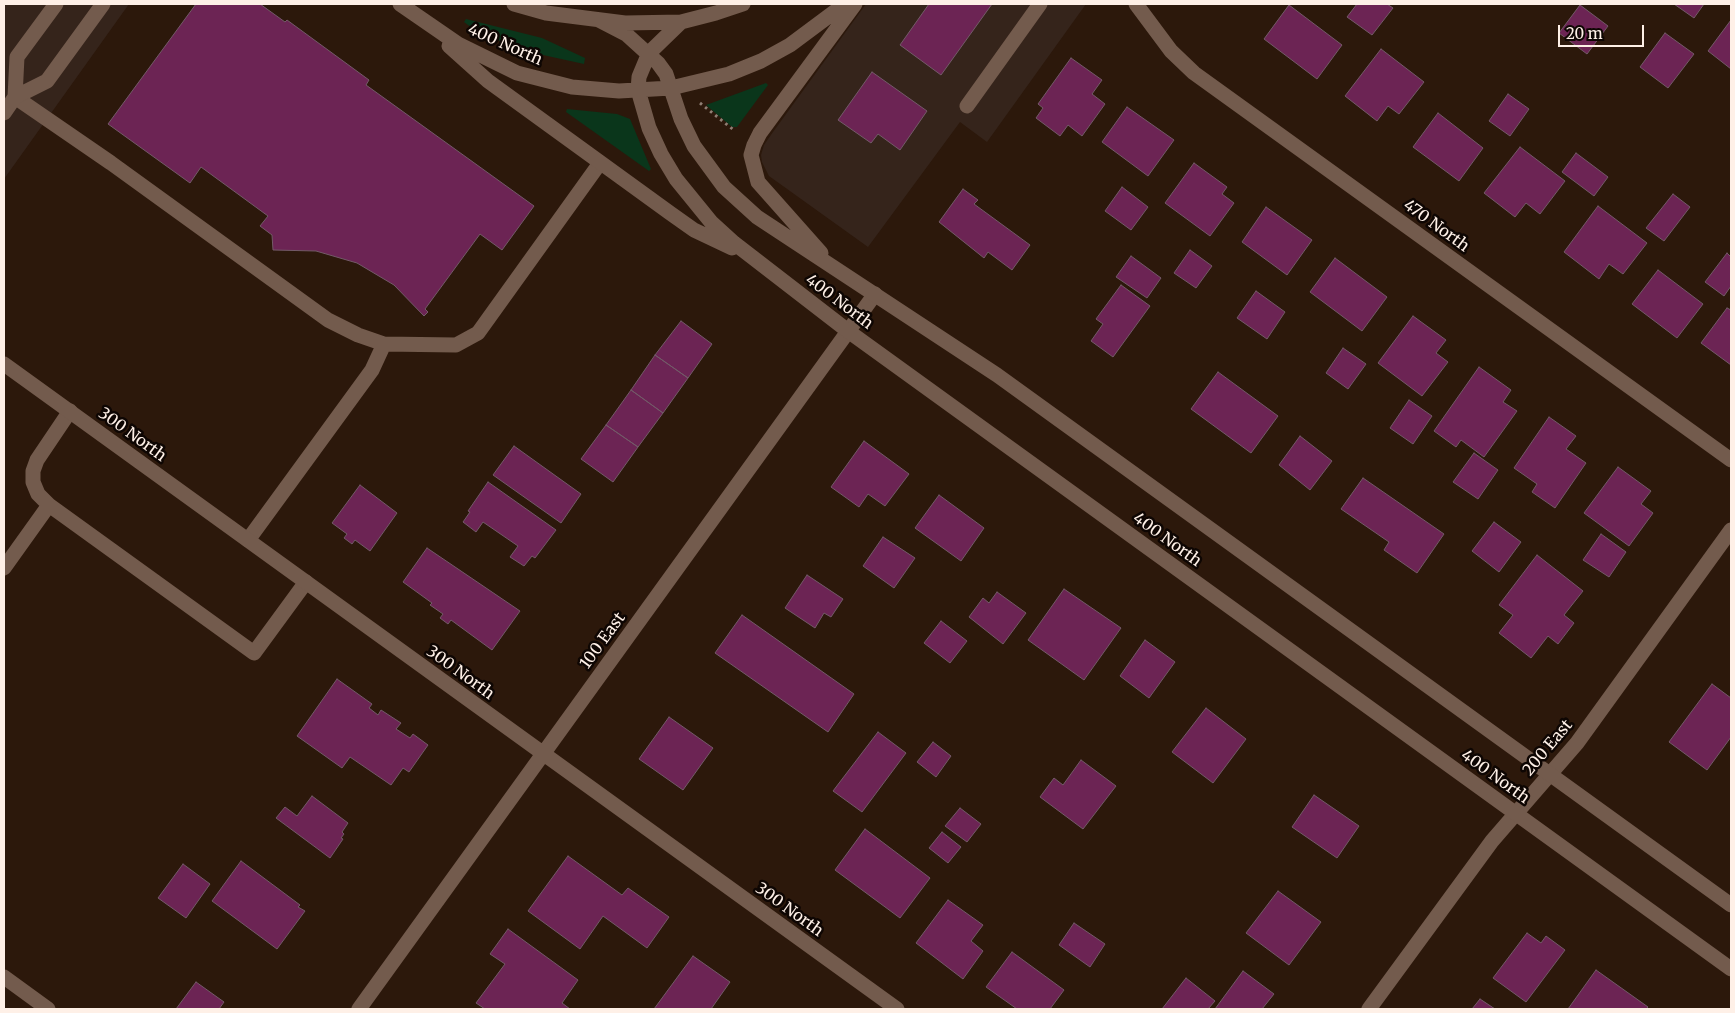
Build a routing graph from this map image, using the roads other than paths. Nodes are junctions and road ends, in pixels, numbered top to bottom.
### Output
1 (56, 4) edge
2 (103, 4) edge
3 (400, 4) edge
4 (514, 4) edge
5 (743, 4) edge
6 (845, 4) edge
7 (855, 4) edge
8 (1040, 4) edge
9 (1136, 4) edge
10 (533, 6) edge
11 (599, 20) junction
12 (681, 22) junction
13 (431, 26) junction
14 (650, 53) junction
15 (671, 88) junction
16 (638, 90) junction
17 (15, 97) junction
18 (967, 106) dead end
19 (4, 112) edge
20 (600, 163) junction
21 (758, 262) junction
22 (835, 269) junction
23 (875, 294) junction
24 (848, 331) junction
25 (384, 344) junction
26 (4, 364) edge
27 (70, 412) junction
28 (1731, 460) edge
29 (49, 506) junction
30 (1731, 530) edge
31 (248, 540) junction
32 (4, 568) edge
33 (306, 582) junction
34 (543, 754) junction
35 (1550, 774) junction
36 (1516, 813) junction
37 (1731, 905) edge
38 (1731, 969) edge
39 (4, 977) edge
40 (48, 1009) edge
41 (359, 1009) edge
42 (897, 1009) edge
43 (1369, 1009) edge

1 - 17 main road
2 - 17 main road
3 - 13 main road, 400 North
4 - 10 main road, 400 North
5 - 12 main road
6 - 15 main road
7 - 22 main road
8 - 18 main road
9 - 28 main road, 470 North
10 - 11 main road, 400 North
11 - 12 main road
11 - 14 main road, 400 North
12 - 14 main road
13 - 16 main road, 400 North
13 - 20 main road
14 - 15 main road, 400 North
14 - 16 main road
15 - 16 main road
15 - 22 main road, 400 North
16 - 21 main road, 400 North
17 - 19 main road
17 - 25 main road
20 - 21 main road
20 - 25 main road
21 - 24 main road, 400 North
22 - 23 main road, 400 North
23 - 24 main road, 100 East
23 - 35 main road, 400 North
24 - 34 main road, 100 East
24 - 36 main road, 400 North
25 - 31 main road
26 - 27 main road, 300 North
27 - 29 main road
27 - 31 main road, 300 North
29 - 32 main road
29 - 33 main road
30 - 35 main road, 200 East
31 - 33 main road, 300 North
33 - 34 main road, 300 North
34 - 41 main road, 100 East
34 - 42 main road, 300 North
35 - 36 main road, 200 East
35 - 37 main road, 400 North
36 - 38 main road, 400 North
36 - 43 main road, 200 East
39 - 40 main road

